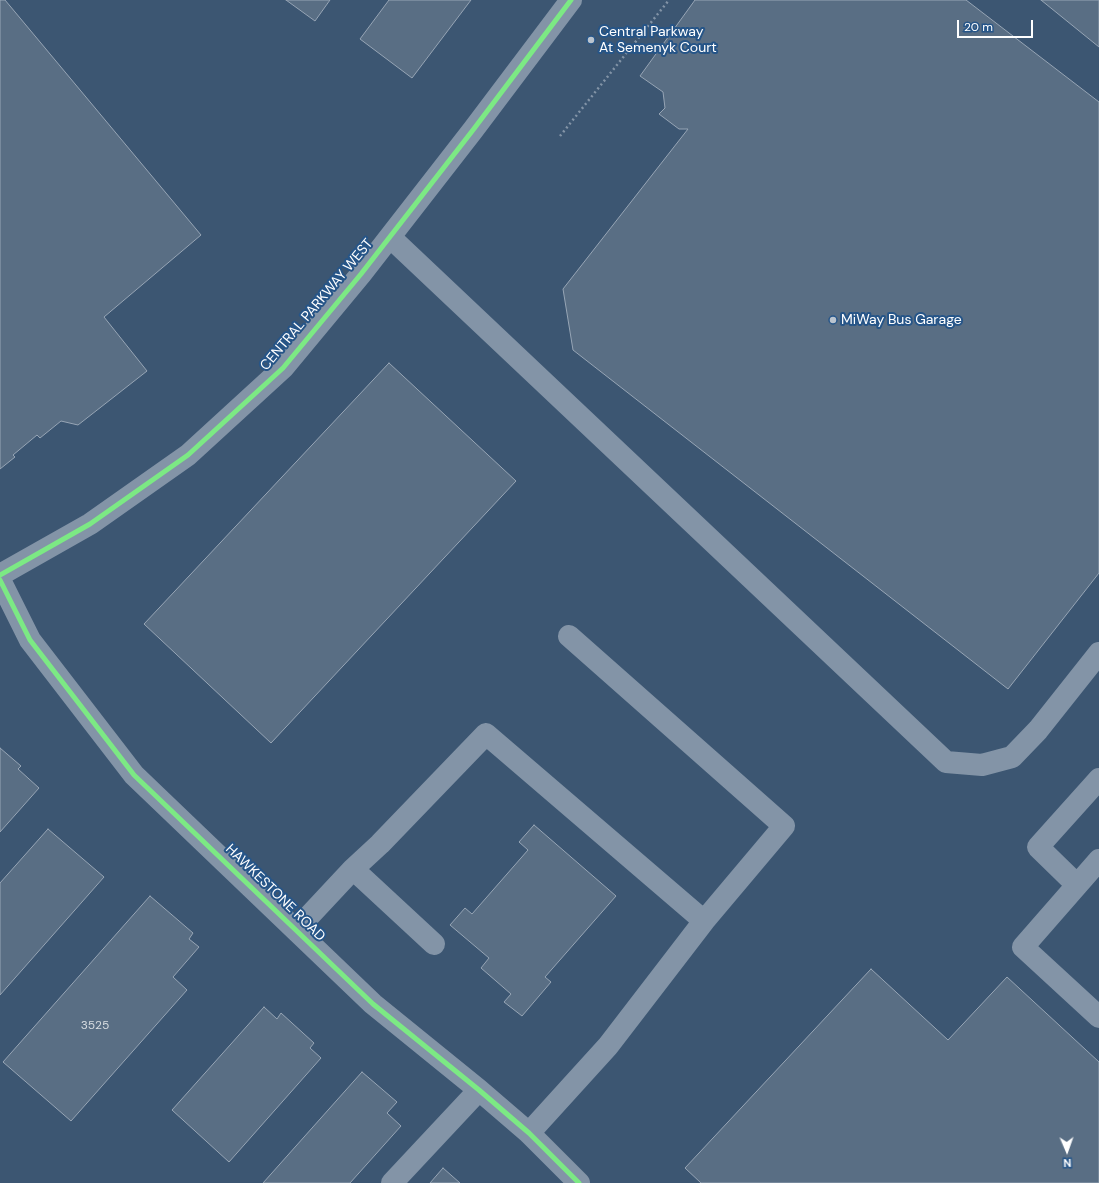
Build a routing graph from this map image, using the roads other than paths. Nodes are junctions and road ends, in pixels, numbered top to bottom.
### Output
1 (571, 0) edge
2 (390, 236) junction
3 (0, 575) edge
4 (0, 580) edge
5 (569, 636) dead end
6 (1099, 653) edge
7 (1099, 779) edge
8 (1099, 860) edge
9 (353, 870) junction
10 (1077, 885) junction
11 (704, 921) junction
12 (296, 930) junction
13 (434, 944) dead end
14 (1099, 1017) edge
15 (479, 1090) junction
16 (528, 1133) junction
17 (392, 1183) edge
18 (579, 1183) edge

1 - 2 street, CENTRAL PARKWAY WEST
2 - 3 street, CENTRAL PARKWAY WEST
2 - 6 street
4 - 12 street, HAWKESTONE ROAD
5 - 11 street
7 - 10 street
8 - 10 street
9 - 11 street
9 - 12 street
9 - 13 street
10 - 14 street
11 - 16 street
12 - 15 street, HAWKESTONE ROAD
15 - 16 street, HAWKESTONE ROAD
15 - 17 street
16 - 18 street, HAWKESTONE ROAD

